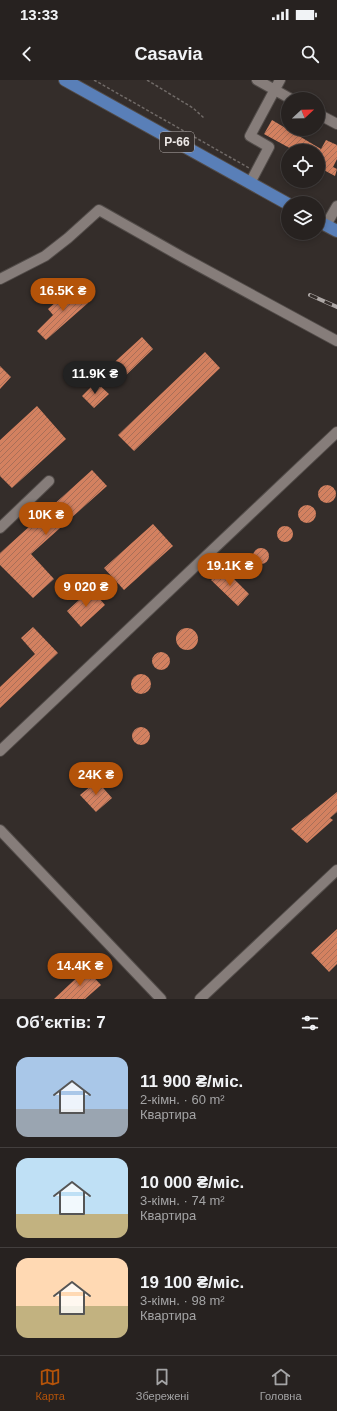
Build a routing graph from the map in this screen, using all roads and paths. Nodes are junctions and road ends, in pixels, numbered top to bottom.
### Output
1 (65, 80) edge
2 (94, 80) edge
3 (147, 80) edge
4 (257, 80) edge
5 (280, 80) edge
6 (275, 90) junction
7 (281, 93) edge
8 (204, 118) dead end
9 (325, 118) edge
10 (337, 124) edge
11 (256, 172) junction
12 (250, 183) junction
13 (281, 200) edge
14 (337, 206) edge
15 (325, 220) edge
16 (325, 225) edge
17 (337, 231) edge
18 (0, 279) edge
19 (337, 341) edge
20 (337, 432) edge
21 (49, 482) dead end
22 (0, 528) edge
23 (0, 751) edge
24 (0, 830) edge
25 (337, 870) edge
26 (161, 999) edge
27 (200, 999) edge

1 - 12 main road, Р-66
2 - 11 path
3 - 8 path
4 - 6 lane
5 - 6 lane
6 - 7 lane
6 - 11 lane
9 - 10 lane
11 - 12 lane
12 - 13 main road, Р-66
14 - 15 lane
16 - 17 main road
18 - 19 lane
20 - 23 lane
21 - 22 lane
24 - 26 lane
25 - 27 lane

